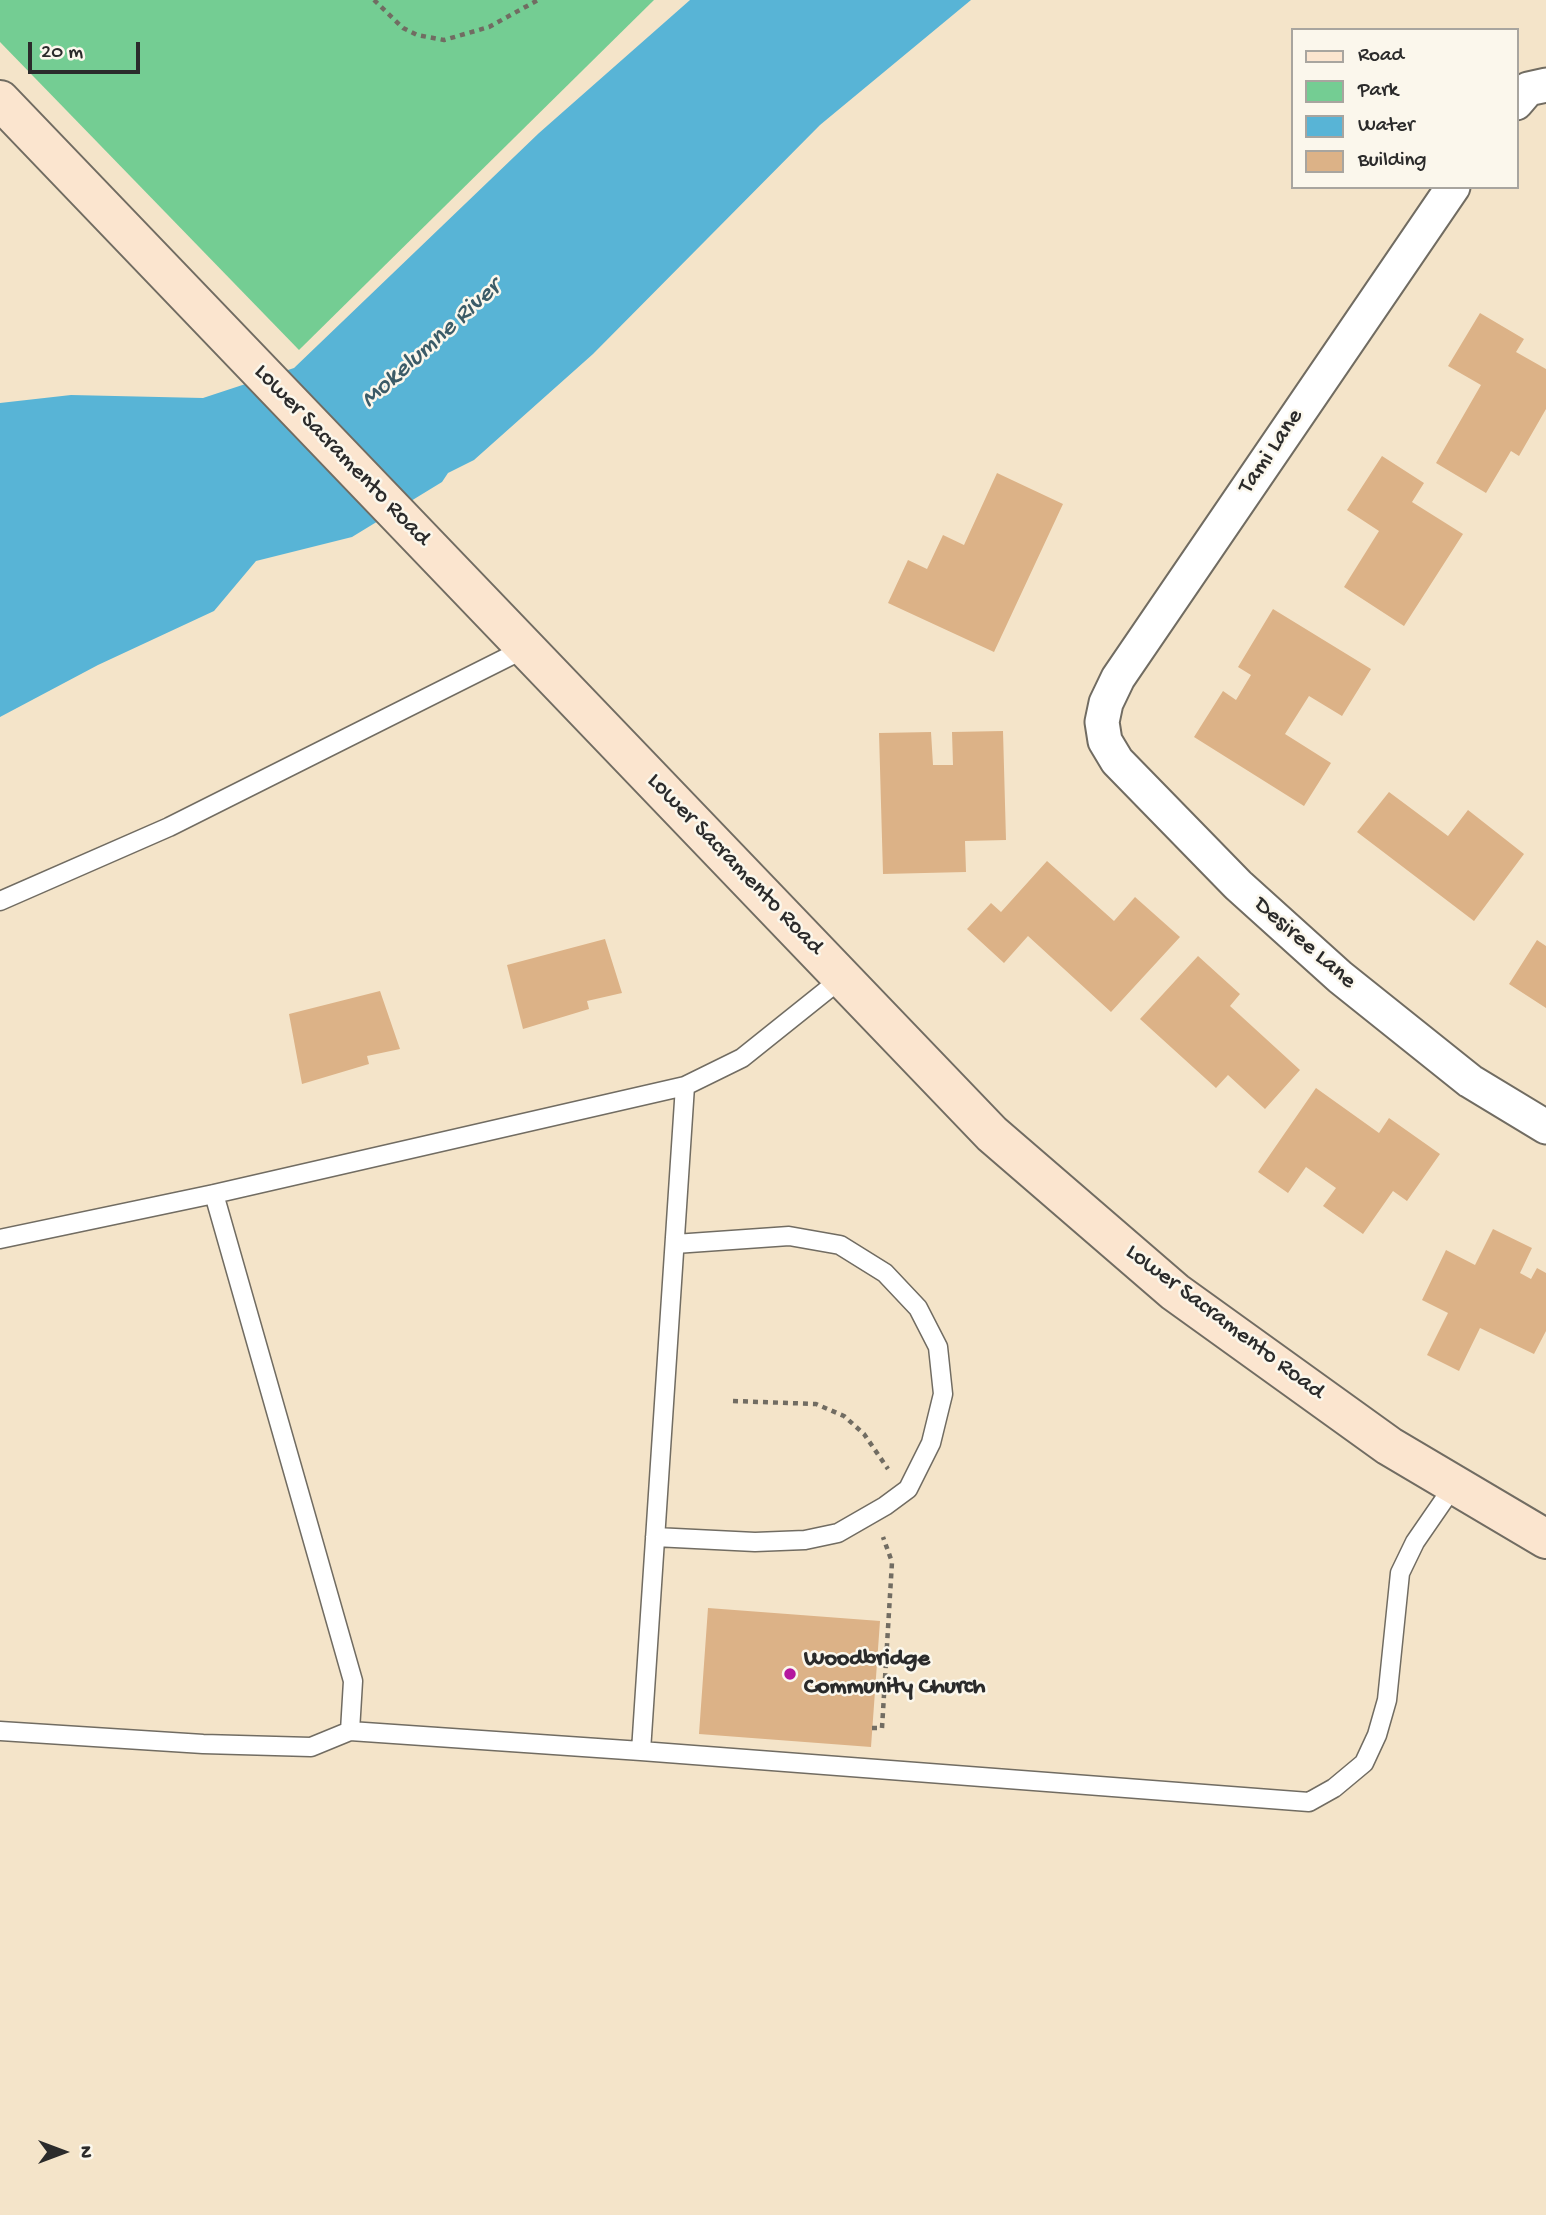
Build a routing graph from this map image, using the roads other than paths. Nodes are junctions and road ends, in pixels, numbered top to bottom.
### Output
1 (1546, 85) edge
2 (0, 100) edge
3 (1518, 101) edge
4 (1452, 189) edge
5 (526, 648) junction
6 (1102, 722) joint
7 (0, 901) edge
8 (842, 978) junction
9 (685, 1087) junction
10 (1546, 1127) edge
11 (214, 1194) junction
12 (0, 1239) edge
13 (675, 1244) junction
14 (1455, 1484) junction
15 (655, 1537) junction
16 (1546, 1538) edge
17 (0, 1731) edge
18 (350, 1731) junction
19 (641, 1751) junction

1 - 3 street
2 - 5 main road, Lower Sacramento Road
4 - 6 street, Tami Lane
5 - 7 lane
5 - 8 main road, Lower Sacramento Road
6 - 10 street, Desiree Lane
8 - 9 lane
8 - 14 main road, Lower Sacramento Road
9 - 11 lane
9 - 13 lane
11 - 12 lane
11 - 18 lane
13 - 15 lane
13 - 15 lane
14 - 16 main road, Lower Sacramento Road
14 - 19 lane
15 - 19 lane
17 - 18 lane
18 - 19 lane

